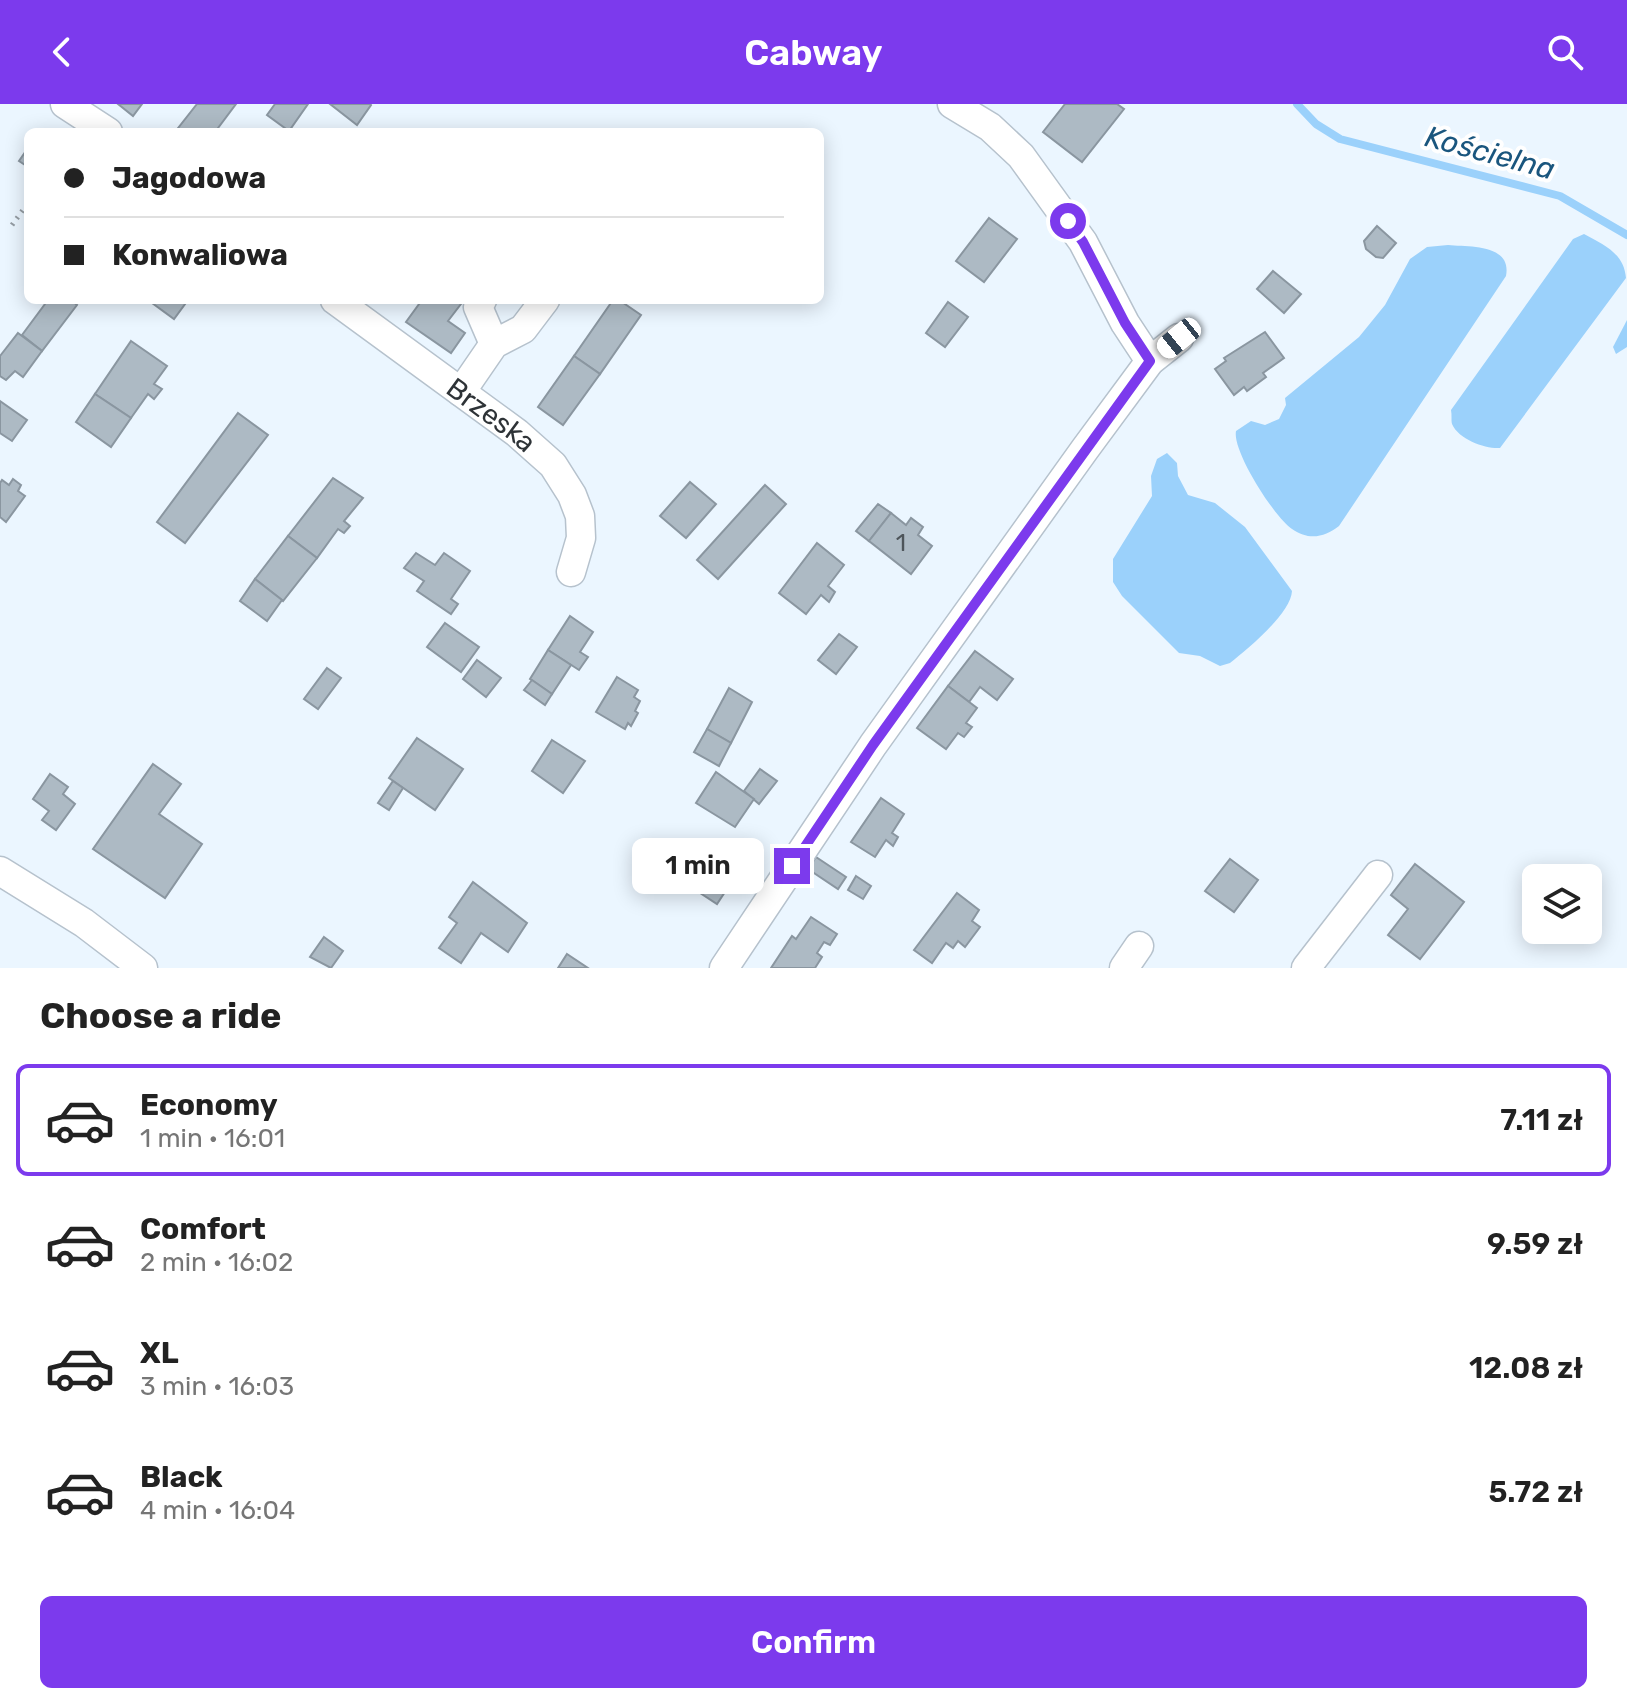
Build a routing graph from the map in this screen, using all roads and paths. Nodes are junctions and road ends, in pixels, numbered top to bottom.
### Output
1 (65, 104) edge
2 (952, 104) edge
3 (102, 128) edge
4 (24, 208) edge
5 (12, 225) dead end
6 (340, 304) edge
7 (480, 304) edge
8 (542, 304) edge
9 (1179, 338) dead end
10 (494, 344) junction
11 (1150, 361) junction
12 (461, 392) junction
13 (571, 572) dead end
14 (0, 871) edge
15 (1378, 875) dead end
16 (143, 968) edge
17 (724, 968) edge
18 (1306, 968) edge

1 - 3 street
2 - 11 street
4 - 5 path
6 - 12 street, Brzeska
7 - 10 street
8 - 10 street
9 - 11 street
10 - 12 street
11 - 17 street
12 - 13 street, Brzeska
14 - 16 street
15 - 18 street

